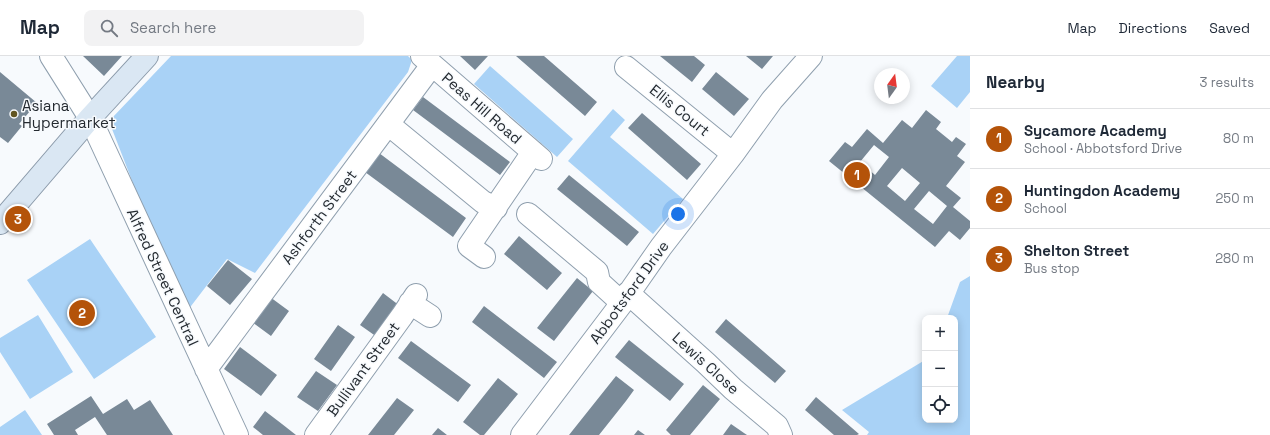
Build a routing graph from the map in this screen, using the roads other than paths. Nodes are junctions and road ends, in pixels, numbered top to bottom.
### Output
1 (51, 56) edge
2 (147, 56) edge
3 (811, 56) edge
4 (427, 60) edge
5 (626, 67) dead end
6 (90, 118) junction
7 (388, 124) junction
8 (733, 154) junction
9 (496, 208) junction
10 (528, 214) dead end
11 (0, 223) edge
12 (484, 257) dead end
13 (625, 298) junction
14 (430, 316) dead end
15 (206, 369) junction
16 (237, 435) edge
17 (316, 435) edge
18 (522, 435) edge
19 (781, 435) edge

1 - 6 street, Alfred Street Central
2 - 6 main road
3 - 8 street, Abbotsford Drive
4 - 7 street, Ashforth Street
4 - 9 street, Peas Hill Road
5 - 8 street, Ellis Court
6 - 11 main road
6 - 15 street, Alfred Street Central
7 - 9 street
7 - 15 street, Ashforth Street
8 - 13 street, Abbotsford Drive
9 - 12 street
10 - 13 street, Lewis Close
13 - 18 street, Abbotsford Drive
13 - 19 street, Lewis Close
14 - 17 street, Bullivant Street
15 - 16 street, Alfred Street Central

